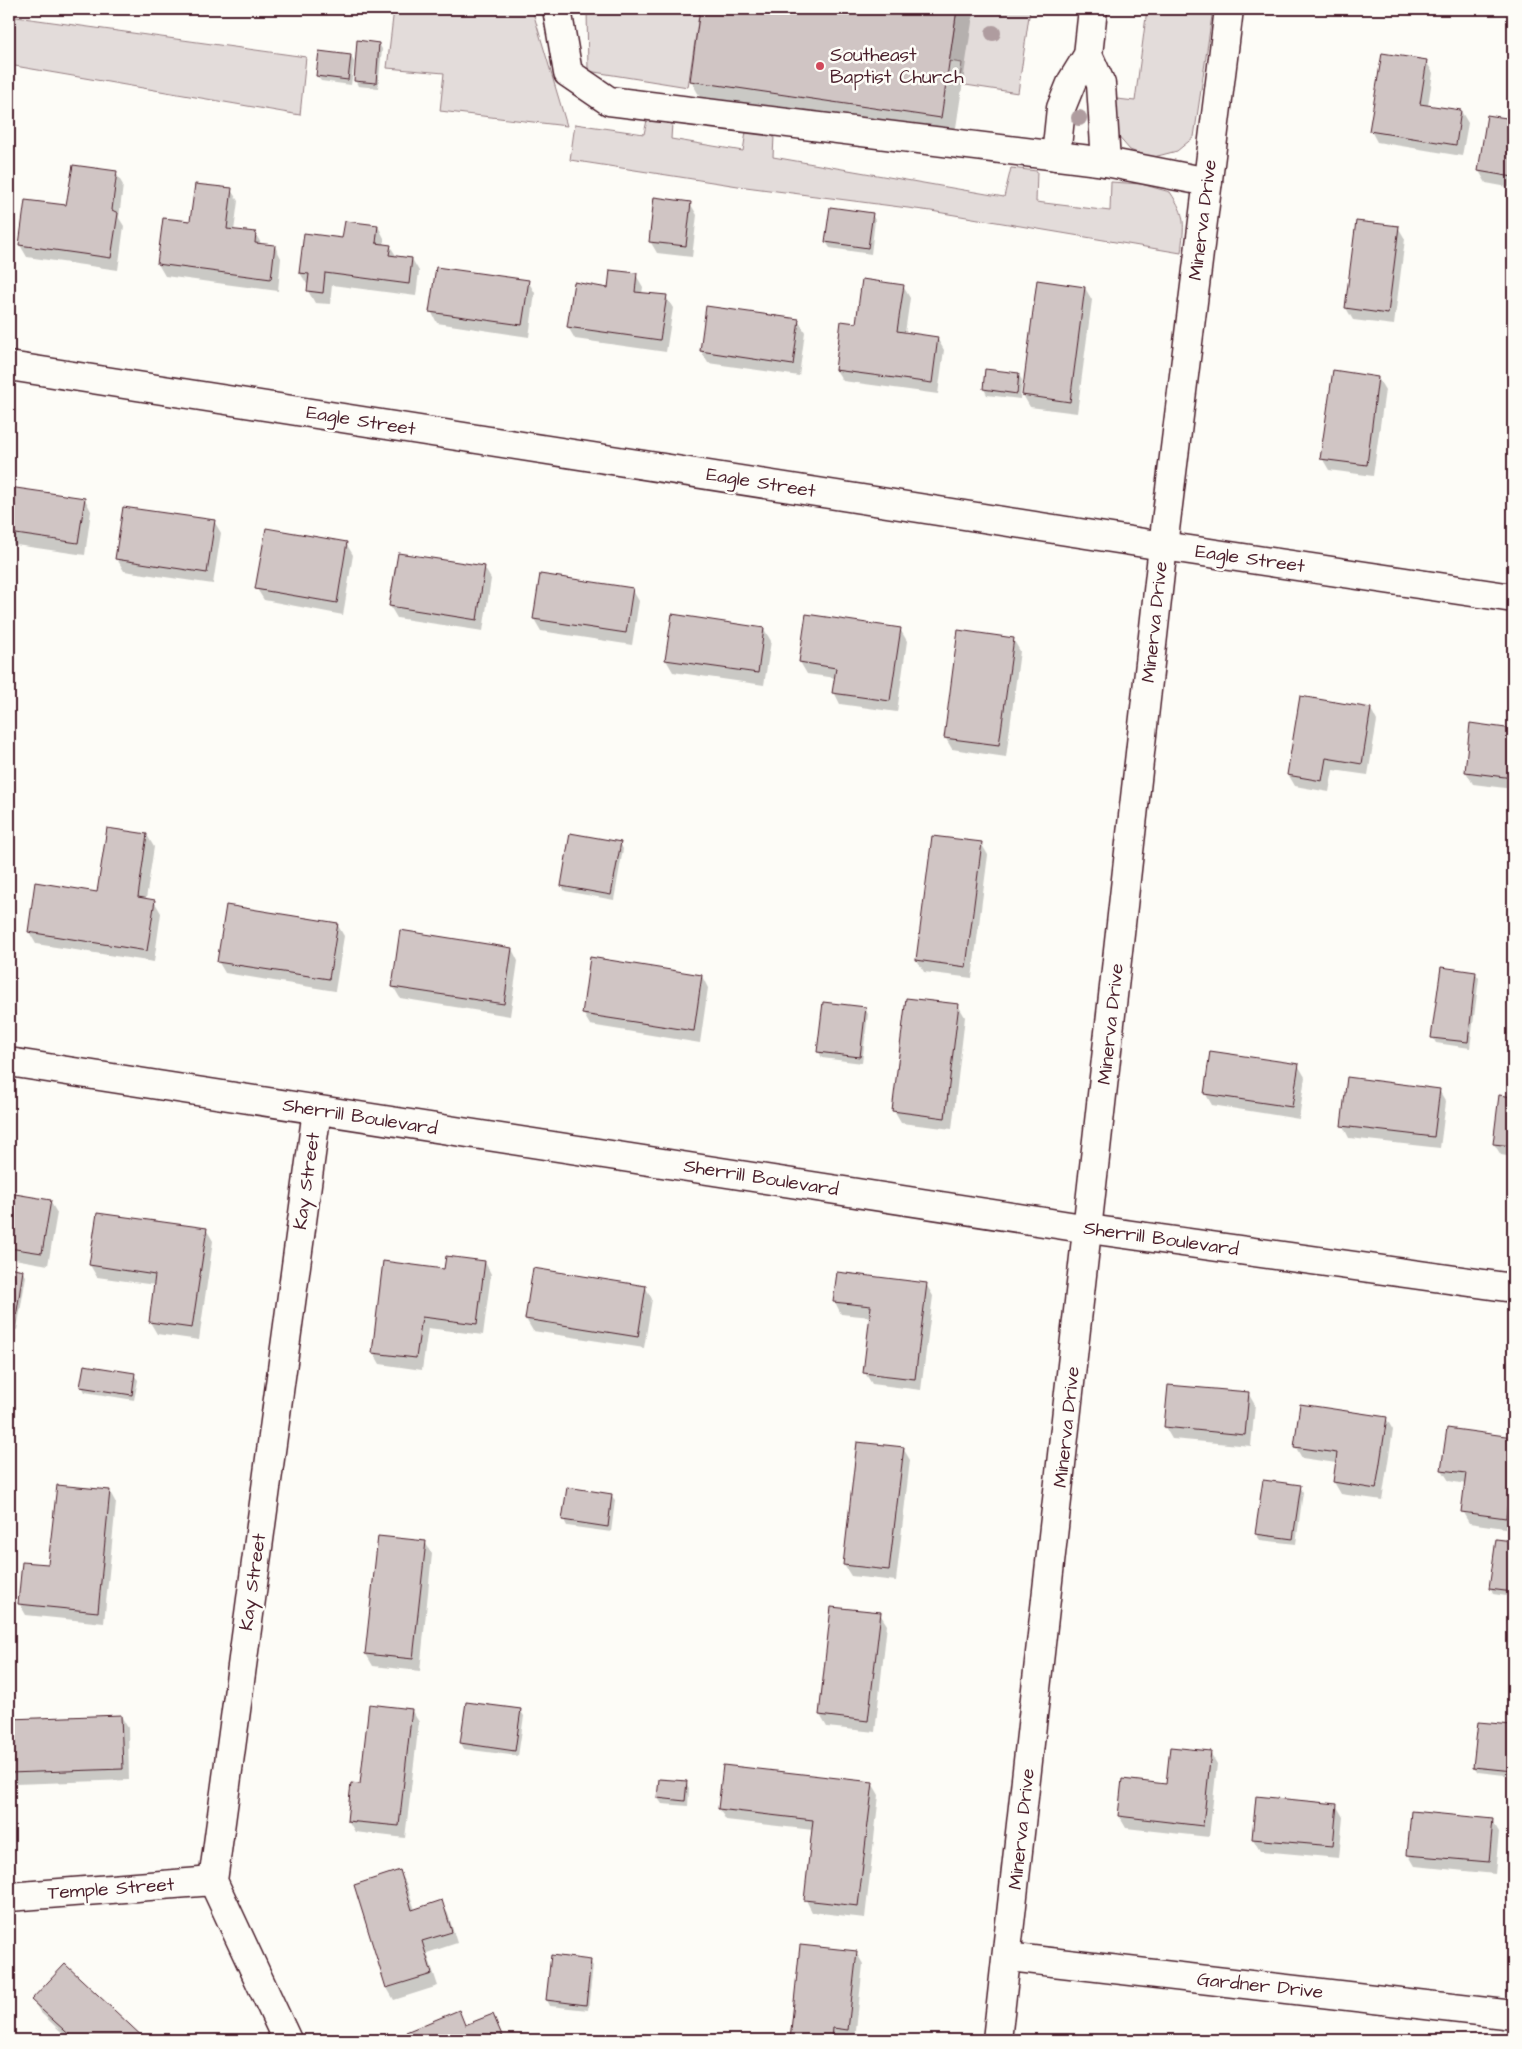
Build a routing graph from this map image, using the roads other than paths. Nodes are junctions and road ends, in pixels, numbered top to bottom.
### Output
1 (557, 9) edge
2 (1093, 9) edge
3 (1229, 9) edge
4 (1088, 55) junction
5 (1056, 156) junction
6 (1106, 162) junction
7 (1208, 182) junction
8 (9, 366) edge
9 (1163, 546) junction
10 (1513, 598) edge
11 (9, 1062) edge
12 (317, 1110) junction
13 (1088, 1229) junction
14 (1513, 1288) edge
15 (213, 1882) junction
16 (9, 1897) edge
17 (1008, 1957) junction
18 (1513, 2015) edge
19 (286, 2040) edge
20 (997, 2040) edge

1 - 5 street
2 - 4 street
3 - 7 street, Minerva Drive
4 - 5 street
4 - 6 street
5 - 6 street
6 - 7 street
7 - 9 street, Minerva Drive
8 - 9 street, Eagle Street
9 - 10 street, Eagle Street
9 - 13 street, Minerva Drive
11 - 12 street, Sherrill Boulevard
12 - 13 street, Sherrill Boulevard
12 - 15 street, Kay Street
13 - 14 street, Sherrill Boulevard
13 - 17 street, Minerva Drive
15 - 16 street, Temple Street
15 - 19 street
17 - 18 street, Gardner Drive
17 - 20 street, Minerva Drive

